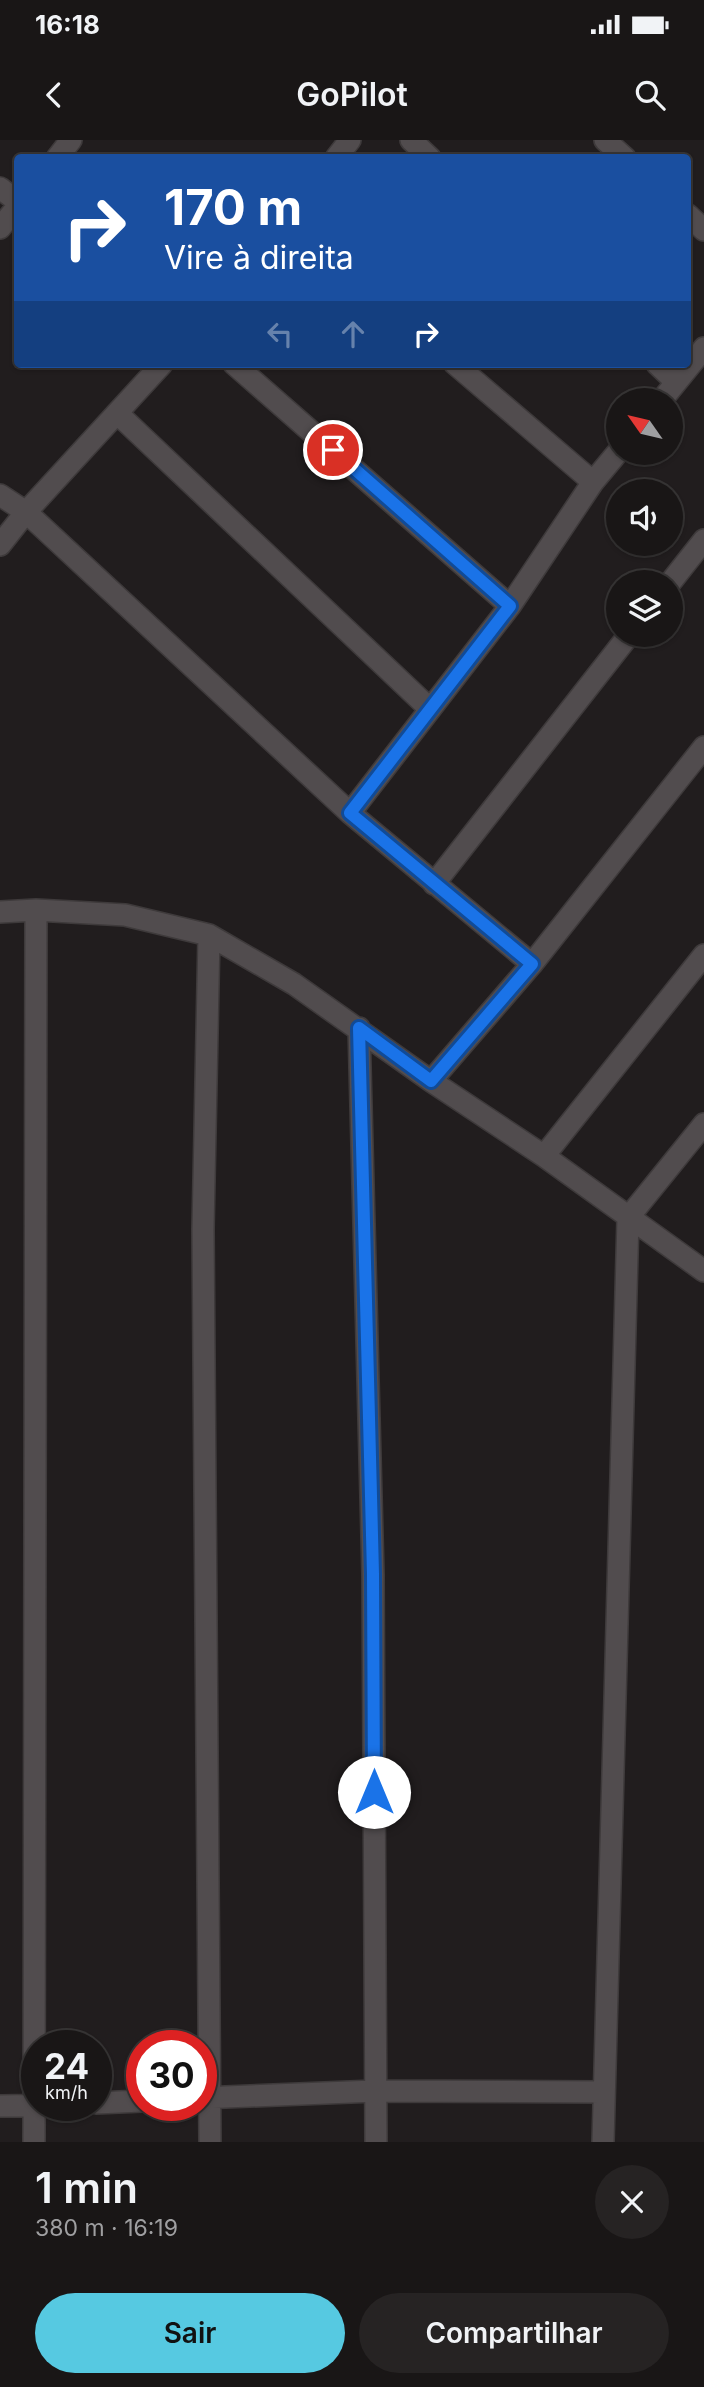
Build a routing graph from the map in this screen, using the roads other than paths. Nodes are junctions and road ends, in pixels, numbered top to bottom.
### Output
1 (71, 140) edge
2 (350, 140) edge
3 (411, 140) edge
4 (605, 140) edge
5 (60, 154) edge
6 (339, 154) edge
7 (426, 154) edge
8 (621, 154) edge
9 (0, 188) edge
10 (14, 200) edge
11 (14, 209) edge
12 (691, 218) edge
13 (0, 228) edge
14 (704, 230) edge
15 (704, 348) edge
16 (691, 364) edge
17 (158, 368) edge
18 (239, 368) edge
19 (459, 368) edge
20 (661, 368) edge
21 (688, 368) edge
22 (676, 382) junction
23 (671, 388) edge
24 (117, 413) junction
25 (606, 466) edge
26 (593, 482) junction
27 (0, 495) edge
28 (26, 512) junction
29 (704, 540) edge
30 (0, 545) edge
31 (680, 570) edge
32 (510, 606) junction
33 (620, 647) edge
34 (430, 709) junction
35 (704, 747) edge
36 (350, 813) junction
37 (434, 884) junction
38 (36, 910) junction
39 (0, 912) edge
40 (209, 935) junction
41 (704, 955) edge
42 (532, 964) junction
43 (359, 1028) junction
44 (431, 1081) junction
45 (704, 1124) edge
46 (544, 1156) junction
47 (628, 1219) junction
48 (704, 1271) edge
49 (32, 2030) edge
50 (205, 2030) edge
51 (375, 2091) junction
52 (604, 2092) junction
53 (217, 2097) edge
54 (0, 2106) edge
55 (21, 2107) edge
56 (33, 2121) edge
57 (208, 2121) edge
58 (34, 2142) edge
59 (210, 2142) edge
60 (376, 2142) edge
61 (603, 2142) edge

1 - 5 street
2 - 6 street
3 - 7 street
4 - 8 street
9 - 10 street
11 - 13 street
12 - 14 street
15 - 16 street
17 - 24 street
18 - 32 street
19 - 26 street
20 - 22 street
21 - 22 street
22 - 23 street
24 - 28 street
24 - 34 street
25 - 26 street
26 - 32 street
27 - 28 street
28 - 30 street
28 - 36 street
29 - 31 street
32 - 34 street
33 - 37 street
34 - 36 street
35 - 42 street
36 - 37 street
37 - 42 street
38 - 39 street
38 - 40 street
38 - 49 street
40 - 43 street
40 - 50 street
41 - 46 street
42 - 44 street
43 - 44 street
43 - 51 street
44 - 46 street
45 - 47 street
46 - 47 street
47 - 48 street
47 - 52 street
51 - 52 street
51 - 53 street
51 - 60 street
52 - 61 street
54 - 55 street
56 - 58 street
57 - 59 street

